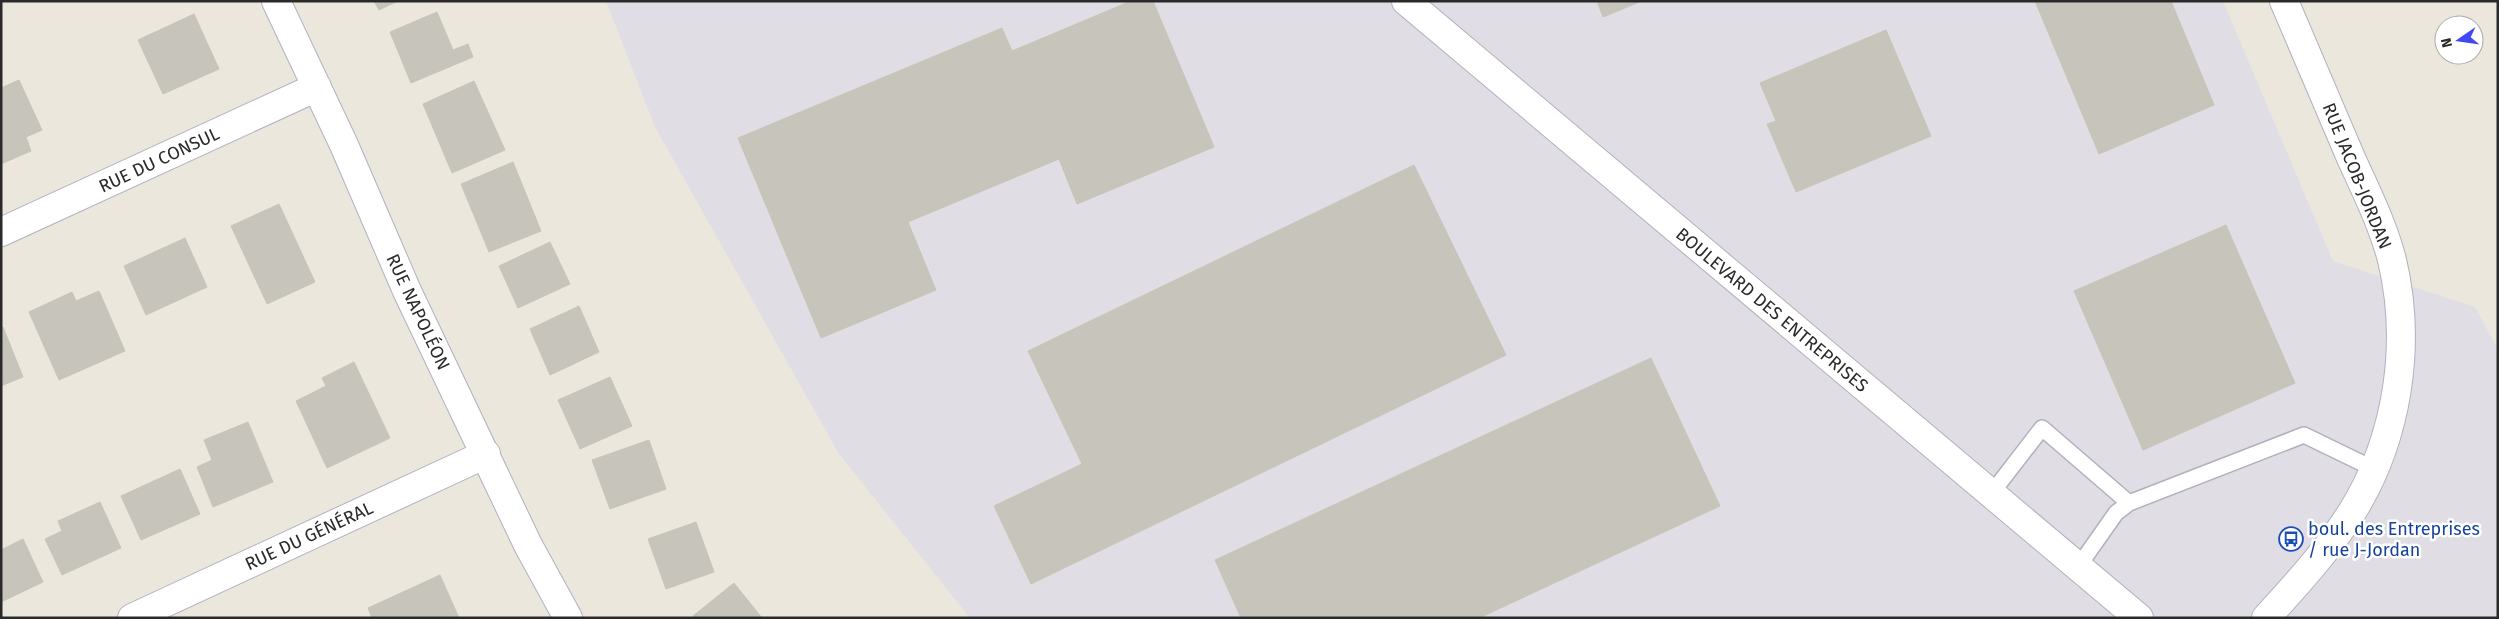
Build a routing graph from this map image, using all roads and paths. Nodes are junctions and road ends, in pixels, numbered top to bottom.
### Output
1 (276, 1) edge
2 (1406, 1) edge
3 (2284, 1) edge
4 (317, 87) junction
5 (1, 232) edge
6 (486, 454) junction
7 (2374, 469) junction
8 (1991, 494) junction
9 (2129, 502) junction
10 (2078, 567) junction
11 (132, 618) edge
12 (568, 618) edge
13 (2139, 618) edge
14 (2266, 618) edge

1 - 4 street, RUE NAPOLÉON
2 - 8 street, BOULEVARD DES ENTREPRISES
3 - 7 street, RUE JACOB-JORDAN
4 - 5 street, RUE DU CONSUL
4 - 6 street, RUE NAPOLÉON
6 - 11 street, RUE DU GÉNÉRAL
6 - 12 street, RUE NAPOLÉON
7 - 9 lane
7 - 14 street, RUE JACOB-JORDAN
8 - 9 lane
8 - 10 street, BOULEVARD DES ENTREPRISES
9 - 10 lane
10 - 13 street, BOULEVARD DES ENTREPRISES

